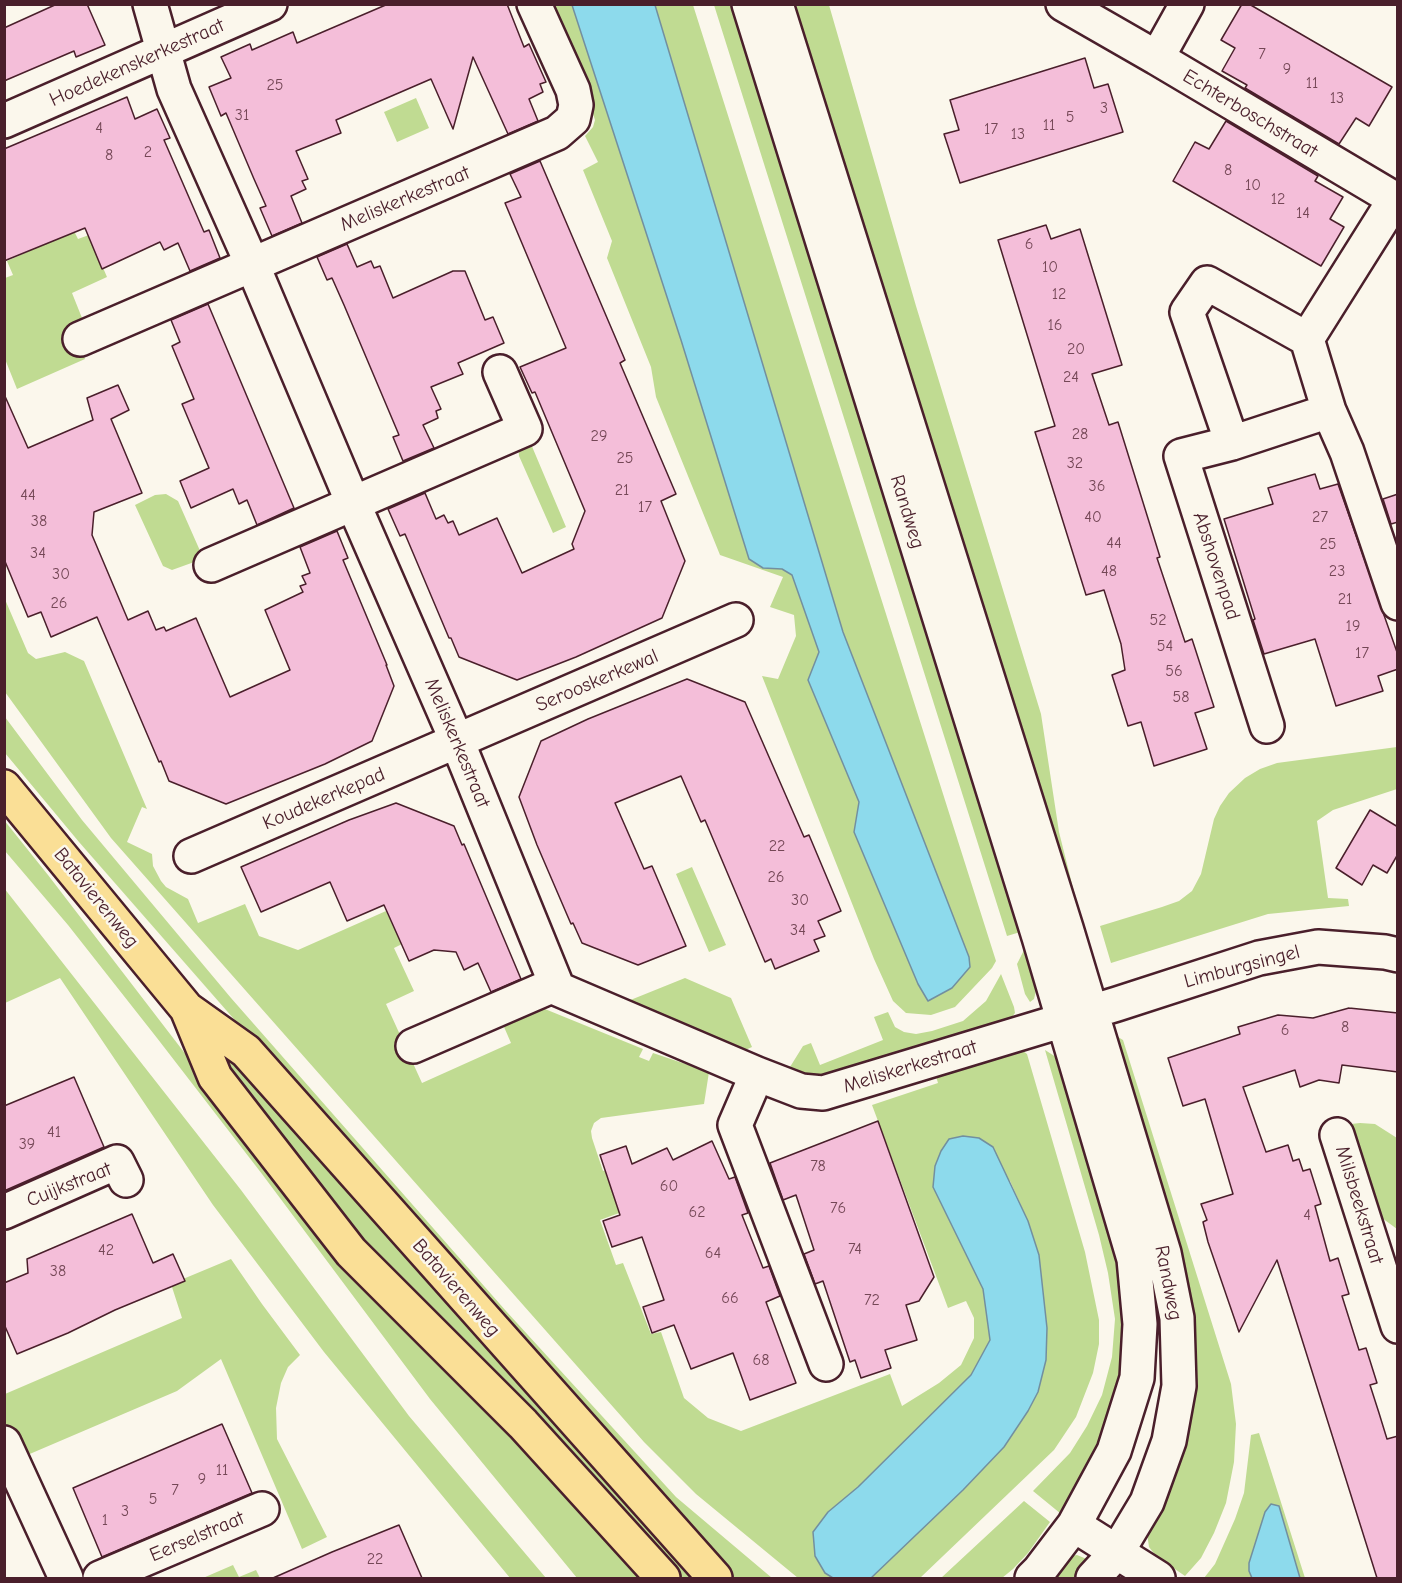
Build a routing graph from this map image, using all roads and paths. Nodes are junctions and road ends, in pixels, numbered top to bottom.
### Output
1 (150, 4) edge
2 (270, 4) edge
3 (534, 4) edge
4 (749, 4) edge
5 (776, 4) edge
6 (1063, 4) edge
7 (1187, 4) edge
8 (163, 51) junction
9 (1157, 58) junction
10 (4, 121) edge
11 (1396, 200) edge
12 (252, 264) junction
13 (80, 339) dead end
14 (1307, 339) junction
15 (500, 372) dead end
16 (1329, 411) junction
17 (1232, 443) junction
18 (353, 503) junction
19 (211, 565) dead end
20 (1398, 603) edge
21 (736, 621) dead end
22 (1268, 726) dead end
23 (458, 741) junction
24 (4, 787) edge
25 (191, 856) dead end
26 (1398, 955) edge
27 (556, 984) junction
28 (187, 1009) junction
29 (1077, 1016) junction
30 (414, 1046) dead end
31 (757, 1074) junction
32 (1337, 1135) dead end
33 (126, 1180) dead end
34 (4, 1212) edge
35 (1389, 1273) edge
36 (1398, 1326) edge
37 (826, 1364) dead end
38 (4, 1443) edge
39 (262, 1509) dead end
40 (1074, 1525) junction
41 (1116, 1552) junction
42 (66, 1578) edge
43 (100, 1578) edge
44 (663, 1578) edge
45 (715, 1578) edge
46 (1032, 1578) edge
47 (1093, 1578) edge
48 (1158, 1578) edge

1 - 8 street, Meliskerkestraat
2 - 8 street, Hoedekenskerkestraat
3 - 12 street, Meliskerkestraat
4 - 29 street, Randweg
5 - 29 street, Randweg
6 - 9 street, Echterboschstraat
7 - 9 street
8 - 10 street, Hoedekenskerkestraat
8 - 12 street, Meliskerkestraat
9 - 11 street, Echterboschstraat
11 - 14 street
12 - 13 street, Meliskerkestraat
12 - 18 street, Meliskerkestraat
14 - 16 street
14 - 17 street
15 - 18 street
16 - 17 street, Abshovenpad
16 - 20 street
17 - 22 street, Abshovenpad
18 - 19 street
18 - 23 street, Meliskerkestraat
21 - 23 street, Serooskerkewal
23 - 25 street, Koudekerkepad
23 - 27 street, Meliskerkestraat
24 - 28 main road, Batavierenweg
26 - 29 street, Limburgsingel
27 - 30 street
27 - 31 street, Meliskerkestraat
28 - 44 main road, Batavierenweg
28 - 45 main road, Batavierenweg
29 - 31 street, Meliskerkestraat
29 - 40 street, Randweg
29 - 41 street, Randweg
31 - 37 street
32 - 35 street, Milsbeekstraat
33 - 34 street, Cuijkstraat
35 - 36 street, Milsbeekstraat
38 - 42 street
39 - 43 street, Eerselstraat
40 - 41 street
40 - 46 street, Randweg
41 - 47 street, Randweg
41 - 48 street

